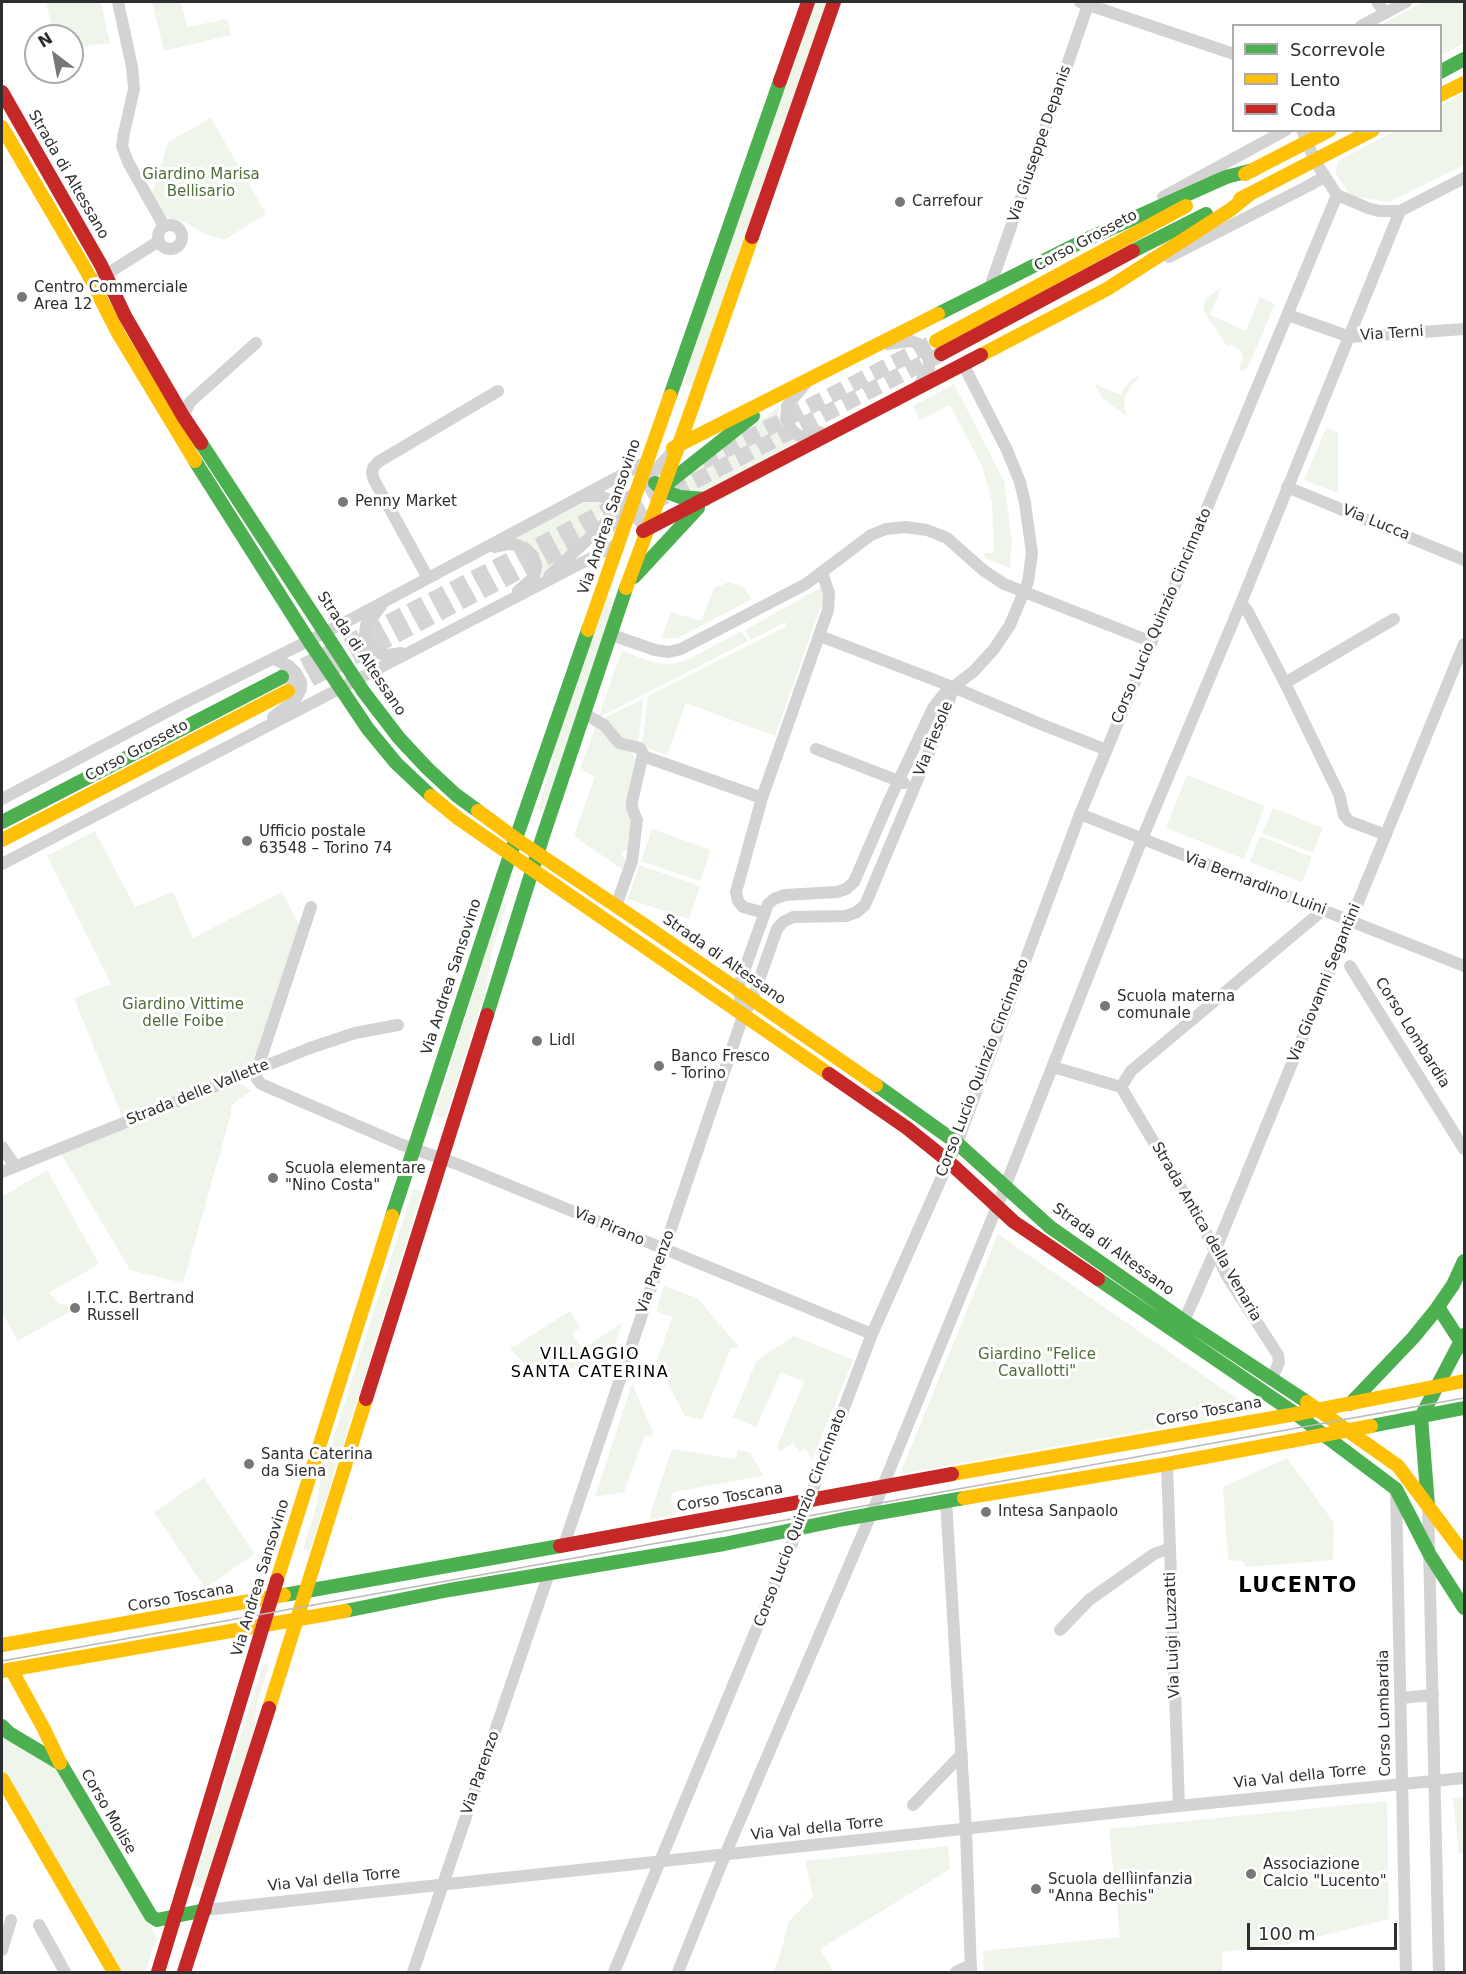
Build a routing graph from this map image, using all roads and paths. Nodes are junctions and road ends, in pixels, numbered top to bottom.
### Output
1 (118, 2) edge
2 (808, 2) edge
3 (834, 2) edge
4 (1086, 2) edge
5 (1377, 2) edge
6 (1406, 2) edge
7 (1385, 13) junction
8 (1365, 24) edge
9 (1232, 54) edge
10 (1464, 59) edge
11 (1442, 71) edge
12 (1464, 83) edge
13 (2, 92) edge
14 (1442, 94) edge
15 (2, 127) edge
16 (1282, 132) edge
17 (1323, 132) edge
18 (1369, 132) edge
19 (1304, 137) edge
20 (1315, 161) junction
21 (1253, 170) junction
22 (1324, 177) junction
23 (1464, 178) edge
24 (1250, 194) junction
25 (1337, 195) junction
26 (1400, 211) junction
27 (164, 226) junction
28 (159, 241) junction
29 (1083, 241) junction
30 (106, 274) junction
31 (93, 283) junction
32 (990, 286) junction
33 (1107, 289) junction
34 (1288, 315) junction
35 (1464, 329) edge
36 (1350, 337) junction
37 (256, 343) dead end
38 (873, 346) junction
39 (963, 364) junction
40 (811, 377) junction
41 (917, 388) junction
42 (498, 391) dead end
43 (785, 391) junction
44 (183, 416) junction
45 (844, 425) junction
46 (172, 426) junction
47 (678, 446) junction
48 (646, 462) junction
49 (651, 476) junction
50 (1287, 487) junction
51 (661, 489) junction
52 (636, 493) junction
53 (582, 495) junction
54 (706, 499) junction
55 (629, 512) junction
56 (646, 529) junction
57 (618, 544) junction
58 (479, 551) junction
59 (1464, 560) edge
60 (822, 573) junction
61 (428, 578) junction
62 (628, 583) junction
63 (537, 587) junction
64 (1024, 591) junction
65 (388, 599) junction
66 (504, 603) junction
67 (1241, 603) junction
68 (1394, 619) dead end
69 (325, 633) junction
70 (612, 635) junction
71 (820, 636) junction
72 (309, 641) junction
73 (1152, 642) junction
74 (1464, 644) edge
75 (414, 650) junction
76 (274, 659) junction
77 (282, 677) tunnel mouth
78 (356, 680) junction
79 (1285, 682) junction
80 (953, 687) junction
81 (341, 688) junction
82 (288, 691) tunnel mouth
83 (585, 714) junction
84 (254, 734) junction
85 (816, 748) dead end
86 (1107, 750) junction
87 (643, 756) junction
88 (898, 781) junction
89 (914, 788) junction
90 (762, 798) junction
91 (2, 799) edge
92 (1080, 814) junction
93 (2, 820) edge
94 (1386, 835) junction
95 (516, 839) junction
96 (1142, 839) junction
97 (2, 840) edge
98 (537, 854) junction
99 (510, 855) junction
100 (2, 864) edge
101 (533, 870) junction
102 (616, 906) junction
103 (311, 907) dead end
104 (1323, 910) junction
105 (765, 913) junction
106 (1351, 921) junction
107 (1350, 966) dead end
108 (1464, 966) edge
109 (739, 991) junction
110 (752, 1000) junction
111 (743, 1016) junction
112 (398, 1025) dead end
113 (1053, 1067) junction
114 (257, 1070) junction
115 (1121, 1087) junction
116 (957, 1143) junction
117 (2, 1147) edge
118 (413, 1149) junction
119 (1464, 1149) edge
120 (442, 1158) junction
121 (948, 1161) junction
122 (15, 1166) junction
123 (2, 1172) edge
124 (1005, 1187) junction
125 (996, 1206) junction
126 (664, 1250) junction
127 (1215, 1251) junction
128 (1464, 1261) edge
129 (1438, 1307) junction
130 (1184, 1321) junction
131 (872, 1334) junction
132 (1463, 1341) edge
133 (1272, 1378) junction
134 (1464, 1381) edge
135 (1437, 1386) junction
136 (1262, 1392) junction
137 (1350, 1403) junction
138 (1464, 1408) edge
139 (1319, 1410) junction
140 (1296, 1414) junction
141 (1421, 1417) junction
142 (1259, 1420) junction
143 (1336, 1422) junction
144 (1349, 1430) junction
145 (1325, 1435) junction
146 (1167, 1464) junction
147 (882, 1486) junction
148 (1396, 1489) junction
149 (808, 1500) junction
150 (946, 1501) junction
151 (1428, 1505) junction
152 (871, 1515) junction
153 (798, 1529) junction
154 (1459, 1537) edge
155 (564, 1545) junction
156 (1170, 1548) junction
157 (1464, 1554) edge
158 (1430, 1555) junction
159 (549, 1573) junction
160 (1451, 1587) junction
161 (306, 1591) junction
162 (1431, 1593) junction
163 (272, 1598) junction
164 (1464, 1608) edge
165 (297, 1620) junction
166 (264, 1625) junction
167 (1060, 1630) dead end
168 (2, 1645) edge
169 (6, 1670) edge
170 (1433, 1695) junction
171 (1401, 1698) junction
172 (2, 1726) edge
173 (962, 1754) junction
174 (61, 1764) junction
175 (1464, 1778) edge
176 (2, 1779) edge
177 (1434, 1781) junction
178 (1403, 1783) junction
179 (913, 1805) dead end
180 (1179, 1806) junction
181 (966, 1830) junction
182 (725, 1856) junction
183 (661, 1862) junction
184 (442, 1885) junction
185 (205, 1910) junction
186 (174, 1918) junction
187 (11, 1920) dead end
188 (157, 1920) junction
189 (39, 1925) dead end
190 (167, 1942) junction
191 (2, 1950) edge
192 (971, 1969) edge
193 (65, 1972) edge
194 (114, 1972) edge
195 (158, 1972) edge
196 (184, 1972) edge
197 (413, 1972) edge
198 (614, 1972) edge
199 (678, 1972) edge
200 (956, 1972) edge
201 (1406, 1972) edge
202 (1439, 1972) edge

1 - 27 street
2 - 48 street, Via Andrea Sansovino
3 - 47 street
4 - 9 street
4 - 32 street, Via Giuseppe Depanis
5 - 7 street
6 - 7 street
7 - 8 street
10 - 11 street
12 - 14 street
13 - 30 street, Strada di Altessano
15 - 31 street, Strada di Altessano
16 - 29 street, Corso Grosseto
17 - 19 street, Corso Grosseto
18 - 20 street, Corso Grosseto
19 - 20 street
19 - 21 street, Corso Grosseto
20 - 22 street
20 - 24 street, Corso Grosseto
21 - 24 street, Corso Grosseto
21 - 29 street, Corso Grosseto
22 - 25 street
22 - 33 street, Corso Grosseto
23 - 26 street
24 - 33 street, Corso Grosseto
25 - 26 street
25 - 34 street, Corso Lucio Quinzio Cincinnato
26 - 36 street
27 - 28 street
27 - 28 street
28 - 30 street
29 - 32 street, Corso Grosseto
30 - 31 street
30 - 44 street, Strada di Altessano
31 - 46 street, Strada di Altessano
32 - 38 street, Corso Grosseto
33 - 39 street, Corso Grosseto
34 - 36 street, Via Terni
34 - 73 street, Corso Lucio Quinzio Cincinnato
35 - 36 street, Via Terni
36 - 50 street
37 - 44 street
38 - 40 street, Corso Grosseto
38 - 41 street, Corso Grosseto
39 - 41 street, Corso Grosseto
39 - 64 street
40 - 43 street, Corso Grosseto
40 - 45 street, Corso Grosseto
41 - 45 street, Corso Grosseto
42 - 61 street
43 - 47 street, Corso Grosseto
43 - 51 street
44 - 46 street
44 - 69 street, Strada di Altessano
45 - 54 street, Corso Grosseto
46 - 72 street, Strada di Altessano
47 - 48 street, Corso Grosseto
47 - 49 street, Corso Grosseto
47 - 51 street
48 - 49 street
48 - 52 street, Via Andrea Sansovino
48 - 53 street, Corso Grosseto
49 - 51 street
49 - 52 street, Corso Grosseto
50 - 59 street, Via Lucca
50 - 67 street
51 - 54 street
51 - 55 street
51 - 56 street
52 - 55 street, Via Andrea Sansovino
53 - 55 street
53 - 58 street, Corso Grosseto
54 - 56 street, Corso Grosseto
54 - 62 street
55 - 56 street
55 - 57 street, Via Andrea Sansovino
55 - 63 street, Corso Grosseto
56 - 57 street, Corso Grosseto
56 - 62 street
57 - 63 street, Corso Grosseto
57 - 95 street, Via Andrea Sansovino
58 - 61 street, Corso Grosseto
58 - 66 street, Corso Grosseto
60 - 64 street
60 - 70 street
60 - 71 street
61 - 65 street, Corso Grosseto
62 - 70 street
63 - 66 street, Corso Grosseto
64 - 73 street
64 - 80 street
65 - 69 street, Corso Grosseto
65 - 75 street, Corso Grosseto
66 - 75 street, Corso Grosseto
67 - 79 street
67 - 96 street
68 - 79 street
69 - 72 street, Corso Grosseto
69 - 78 street, Strada di Altessano
70 - 83 street
71 - 80 street
71 - 90 street
72 - 76 street, Corso Grosseto
72 - 81 street, Strada di Altessano
73 - 86 street, Corso Lucio Quinzio Cincinnato
74 - 94 street, Via Giovanni Segantini
75 - 78 street, Corso Grosseto
76 - 84 street, Corso Grosseto
76 - 91 street, Corso Grosseto
77 - 93 street, Corso Grosseto
78 - 81 street, Corso Grosseto
78 - 95 street, Strada di Altessano
79 - 94 street
80 - 86 street
80 - 88 street, Via Fiesole
80 - 89 street, Via Fiesole
81 - 84 street, Corso Grosseto
81 - 99 street, Strada di Altessano
82 - 97 street, Corso Grosseto
83 - 87 street
83 - 98 street
84 - 100 street, Corso Grosseto
85 - 88 street
86 - 92 street, Corso Lucio Quinzio Cincinnato
87 - 90 street
87 - 102 street
88 - 89 street
88 - 105 street, Via Fiesole
89 - 110 street, Via Fiesole
90 - 105 street
92 - 96 street, Via Bernardino Luini
92 - 116 street, Corso Lucio Quinzio Cincinnato
94 - 106 street, Via Giovanni Segantini
95 - 98 street, Strada di Altessano
95 - 99 street, Via Andrea Sansovino
96 - 104 street, Via Bernardino Luini
96 - 113 street
98 - 101 street
98 - 102 street, Strada di Altessano
99 - 101 street, Strada di Altessano
99 - 118 street, Via Andrea Sansovino
101 - 111 street, Strada di Altessano
101 - 120 street
102 - 109 street, Strada di Altessano
103 - 114 street
104 - 106 street, Via Bernardino Luini
104 - 115 street
105 - 109 street
106 - 108 street, Via Bernardino Luini
106 - 127 street, Via Giovanni Segantini
107 - 119 street, Corso Lombardia
109 - 110 street, Strada di Altessano
109 - 111 street
110 - 111 street, Via Parenzo
110 - 116 street, Strada di Altessano
111 - 121 street, Strada di Altessano
111 - 126 street, Via Parenzo
112 - 114 street, Strada delle Vallette
113 - 115 street
113 - 124 street
114 - 118 street, Via Pirano
114 - 122 street, Strada delle Vallette
115 - 127 street, Strada Antica della Venaria
116 - 121 street, Corso Lucio Quinzio Cincinnato
116 - 124 street, Strada di Altessano
117 - 122 street
118 - 120 street, Via Pirano
118 - 163 street, Via Andrea Sansovino
120 - 126 street, Via Pirano
120 - 161 street
121 - 125 street, Strada di Altessano
121 - 131 street, Corso Lucio Quinzio Cincinnato
122 - 123 street, Strada delle Vallette
124 - 125 street
124 - 130 street, Strada di Altessano
125 - 136 street, Strada di Altessano
125 - 147 street
126 - 131 street, Via Pirano
126 - 155 street, Via Parenzo
127 - 130 street, Via Giovanni Segantini
127 - 133 street, Strada Antica della Venaria
128 - 129 street
129 - 132 street
129 - 137 street
130 - 133 street, Strada di Altessano
131 - 149 street, Corso Lucio Quinzio Cincinnato
132 - 135 street
133 - 139 street, Strada di Altessano
134 - 135 street, Corso Toscana
135 - 137 street, Corso Toscana
135 - 141 street
136 - 140 street, Strada di Altessano
136 - 142 street
137 - 139 street, Corso Toscana
137 - 143 street
138 - 141 street
139 - 140 street, Corso Toscana
139 - 143 street, Strada di Altessano
140 - 142 street, Corso Toscana
140 - 145 street, Strada di Altessano
141 - 144 street
141 - 151 street
142 - 147 street, Corso Toscana
143 - 144 street, Strada di Altessano
143 - 145 street
144 - 145 street
144 - 151 street, Strada di Altessano
145 - 146 street
145 - 148 street, Strada di Altessano
146 - 150 street
146 - 156 street, Via Luigi Luzzatti
147 - 149 street, Corso Toscana
147 - 152 street
148 - 151 street
148 - 158 street
148 - 171 street, Corso Lombardia
149 - 153 street, Corso Lucio Quinzio Cincinnato
149 - 155 street, Corso Toscana
150 - 152 street
150 - 173 street
151 - 154 street, Strada di Altessano
151 - 158 street
152 - 153 street
152 - 182 street
153 - 159 street
153 - 183 street, Corso Lucio Quinzio Cincinnato
154 - 157 street, Strada di Altessano
155 - 161 street, Corso Toscana
156 - 167 street
156 - 180 street, Via Luigi Luzzatti
158 - 160 street
158 - 162 street
159 - 165 street
159 - 184 street, Via Parenzo
160 - 162 street
160 - 164 street
161 - 163 street, Corso Toscana
161 - 165 street
162 - 170 street
163 - 166 street, Via Andrea Sansovino
163 - 168 street, Corso Toscana
165 - 166 street
165 - 185 street
166 - 169 street
166 - 186 street, Via Andrea Sansovino
169 - 174 street
170 - 171 street
170 - 177 street
171 - 178 street, Corso Lombardia
172 - 174 street, Corso Molise
173 - 179 street
173 - 181 street
174 - 188 street, Corso Molise
175 - 177 street, Via Val della Torre
176 - 194 street
177 - 178 street, Via Val della Torre
177 - 202 street
178 - 180 street, Via Val della Torre
178 - 201 street, Corso Lombardia
180 - 181 street, Via Val della Torre
181 - 182 street, Via Val della Torre
181 - 192 street
182 - 183 street, Via Val della Torre
182 - 199 street
183 - 184 street, Via Val della Torre
183 - 198 street, Corso Lucio Quinzio Cincinnato
184 - 185 street, Via Val della Torre
184 - 197 street, Via Parenzo
185 - 186 street, Via Val della Torre
185 - 196 street
186 - 188 street
186 - 190 street, Via Andrea Sansovino
187 - 191 street
188 - 190 street, Corso Molise
189 - 193 street
190 - 195 street, Via Andrea Sansovino
190 - 196 street, Corso Molise
192 - 200 street

